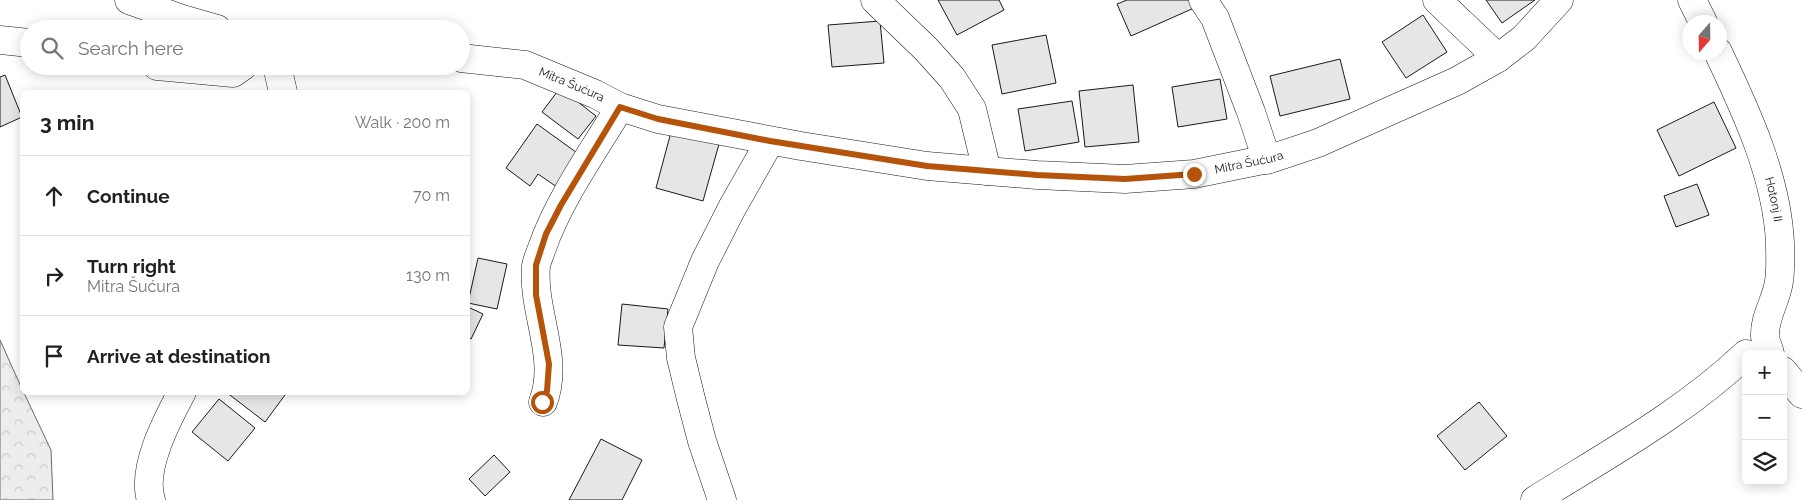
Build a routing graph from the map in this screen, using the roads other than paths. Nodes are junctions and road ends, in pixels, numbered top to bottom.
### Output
1 (129, 0) edge
2 (875, 0) edge
3 (1203, 0) edge
4 (1437, 0) edge
5 (1559, 0) edge
6 (1692, 0) edge
7 (1700, 15) edge
8 (186, 20) edge
9 (0, 40) edge
10 (20, 42) edge
11 (1498, 58) junction
12 (470, 59) edge
13 (1722, 60) edge
14 (279, 75) edge
15 (283, 90) edge
16 (620, 107) junction
17 (770, 141) junction
18 (1267, 160) junction
19 (987, 171) junction
20 (1757, 349) edge
21 (1787, 376) edge
22 (1802, 394) edge
23 (181, 395) edge
24 (542, 402) dead end
25 (152, 500) edge
26 (722, 500) edge
27 (1535, 500) edge

1 - 8 street
2 - 19 street
3 - 18 street
4 - 11 street
5 - 11 street, Mitra Šućura
6 - 7 street
9 - 10 street
11 - 18 street, Mitra Šućura
12 - 16 street, Mitra Šućura
13 - 20 street, Hotonj II
14 - 15 street
16 - 17 street, Mitra Šućura
16 - 24 street
17 - 19 street, Mitra Šućura
17 - 26 street
18 - 19 street, Mitra Šućura
20 - 27 street
21 - 22 street
23 - 25 street

